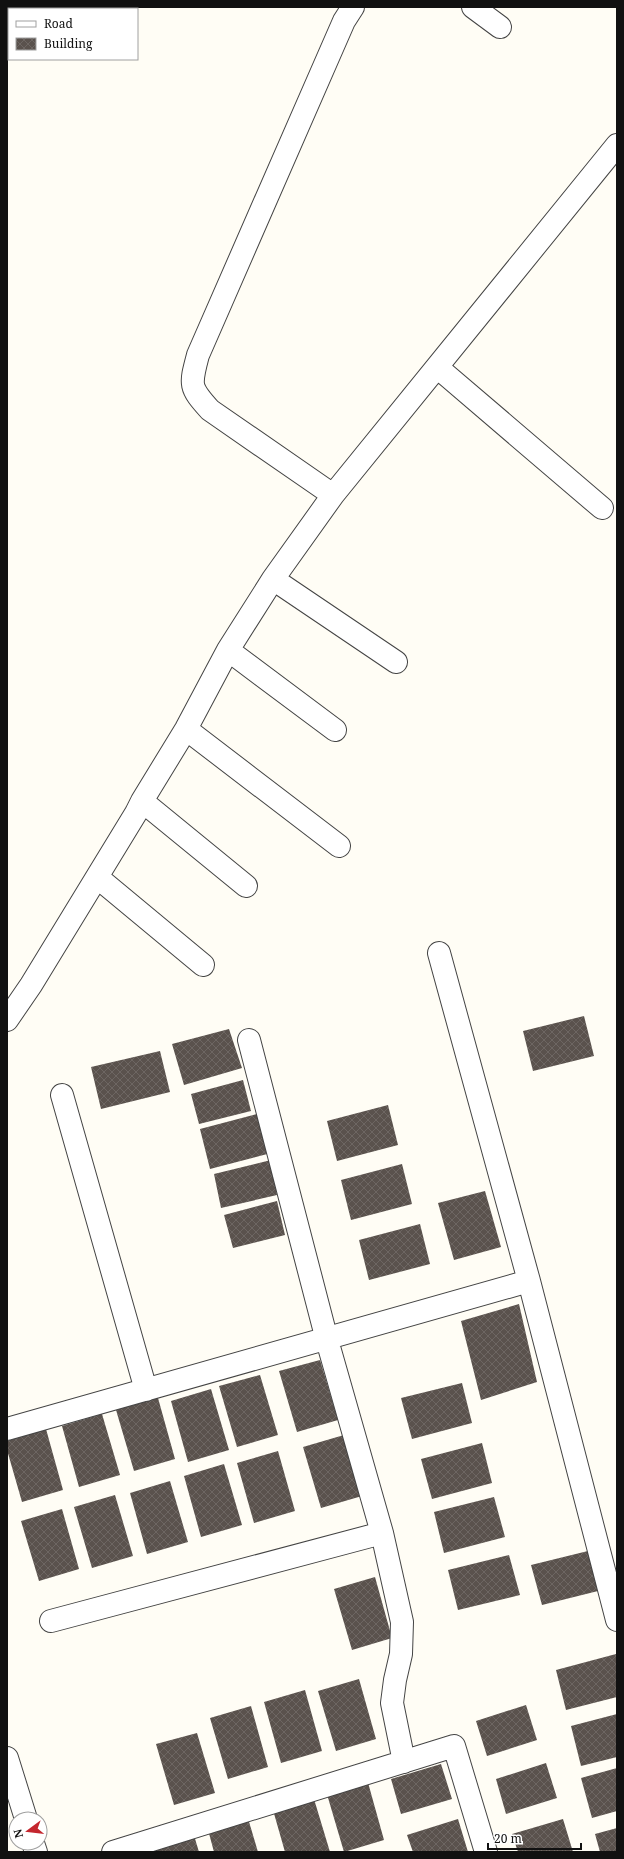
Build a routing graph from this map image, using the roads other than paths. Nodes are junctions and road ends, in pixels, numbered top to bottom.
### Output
1 (354, 7) edge
2 (473, 7) edge
3 (500, 27) dead end
4 (617, 145) edge
5 (437, 367) junction
6 (333, 495) junction
7 (602, 508) dead end
8 (273, 580) junction
9 (228, 650) junction
10 (396, 662) dead end
11 (186, 730) junction
12 (335, 730) dead end
13 (142, 801) junction
14 (339, 846) dead end
15 (97, 878) junction
16 (246, 886) dead end
17 (439, 953) dead end
18 (203, 965) dead end
19 (7, 1020) edge
20 (250, 1040) dead end
21 (62, 1095) dead end
22 (529, 1281) junction
23 (327, 1340) junction
24 (146, 1390) junction
25 (7, 1429) edge
26 (382, 1533) junction
27 (611, 1574) edge
28 (617, 1620) edge
29 (51, 1621) dead end
30 (7, 1758) edge
31 (404, 1762) junction
32 (24, 1811) edge
33 (114, 1852) edge
34 (486, 1852) edge

1 - 6 street
2 - 3 street
4 - 5 street
5 - 6 street
5 - 7 street
6 - 8 street
8 - 9 street
8 - 10 street
9 - 11 street
9 - 12 street
11 - 13 street
11 - 14 street
13 - 15 street
13 - 16 street
15 - 18 street
15 - 19 street
17 - 22 street
20 - 23 street
21 - 24 street
22 - 23 street
22 - 27 street
23 - 24 street
23 - 26 street
24 - 25 street
26 - 29 street
26 - 31 street
27 - 28 street
30 - 32 street
31 - 33 street
31 - 34 street

